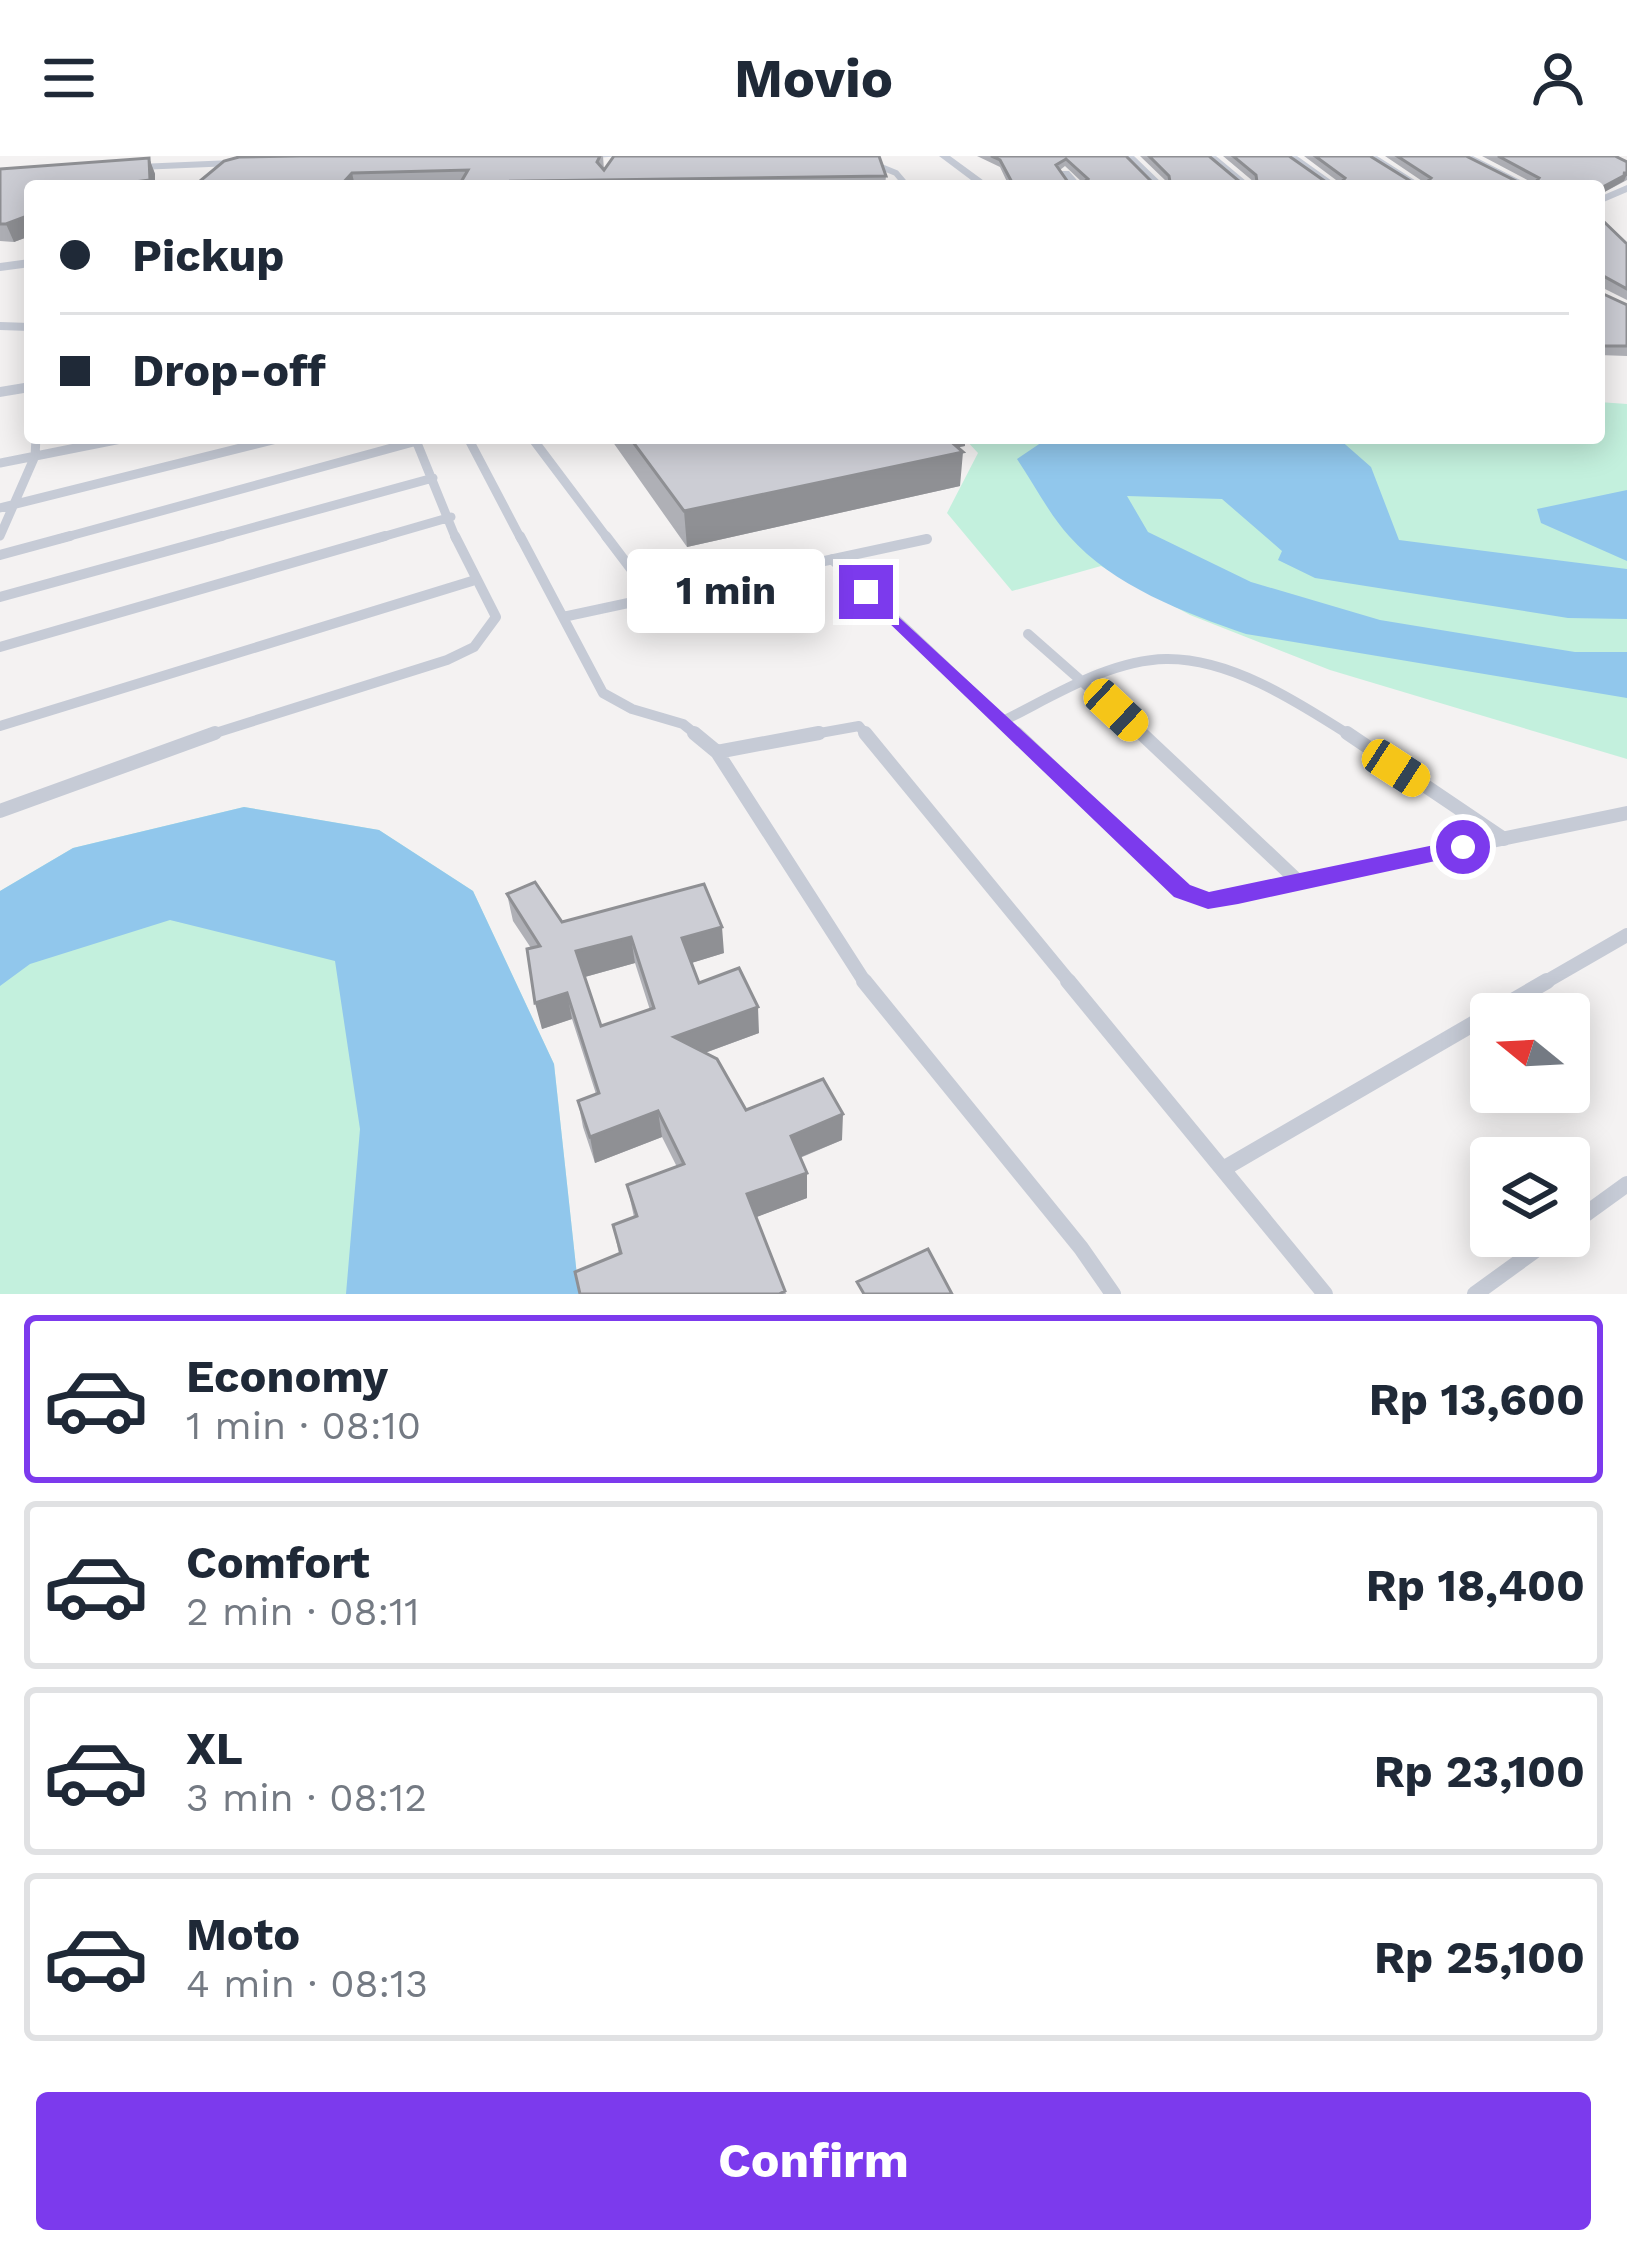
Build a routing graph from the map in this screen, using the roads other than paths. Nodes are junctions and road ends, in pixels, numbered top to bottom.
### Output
1 (944, 156) edge
2 (1128, 156) edge
3 (1210, 156) edge
4 (1290, 156) edge
5 (1370, 156) edge
6 (1465, 156) edge
7 (550, 157) edge
8 (616, 159) edge
9 (849, 160) edge
10 (253, 163) edge
11 (571, 164) edge
12 (132, 167) edge
13 (1065, 173) edge
14 (900, 180) edge
15 (978, 180) edge
16 (1071, 180) edge
17 (1154, 180) edge
18 (1240, 180) edge
19 (1325, 180) edge
20 (1409, 180) edge
21 (1514, 180) edge
22 (35, 444) edge
23 (95, 444) edge
24 (257, 444) edge
25 (402, 444) edge
26 (418, 444) edge
27 (471, 444) edge
28 (537, 444) edge
29 (34, 456) junction
30 (0, 463) edge
31 (434, 478) junction
32 (14, 505) junction
33 (0, 508) edge
34 (451, 518) junction
35 (0, 536) edge
36 (927, 539) dead end
37 (0, 555) edge
38 (832, 559) junction
39 (472, 581) junction
40 (0, 597) edge
41 (653, 598) junction
42 (563, 617) junction
43 (1028, 634) dead end
44 (0, 647) edge
45 (1085, 681) junction
46 (1003, 721) junction
47 (0, 726) edge
48 (717, 752) junction
49 (0, 812) edge
50 (1627, 813) edge
51 (1504, 838) junction
52 (1298, 882) junction
53 (1627, 935) edge
54 (1222, 1169) junction
55 (1627, 1184) edge
56 (1590, 1211) edge
57 (1526, 1257) edge
58 (1113, 1294) edge
59 (1325, 1294) edge
60 (1475, 1294) edge

1 - 15 street
2 - 17 street
3 - 18 street
4 - 19 street
5 - 20 street
6 - 21 street
7 - 8 street
8 - 11 lane
9 - 14 lane
10 - 12 lane
13 - 16 street
22 - 29 lane
23 - 29 lane
24 - 32 lane
25 - 37 lane
26 - 31 lane
27 - 42 lane
28 - 41 lane
29 - 30 lane
29 - 32 lane
31 - 34 lane
31 - 40 lane
32 - 33 lane
32 - 35 lane
34 - 39 lane
34 - 44 lane
36 - 38 lane
38 - 41 lane
38 - 46 lane
39 - 47 lane
39 - 49 lane
41 - 42 lane
42 - 48 lane
43 - 45 lane
45 - 46 lane
45 - 51 lane
45 - 52 lane
46 - 52 lane
48 - 54 lane
48 - 58 lane
50 - 51 lane
51 - 52 lane
53 - 54 lane
54 - 59 lane
55 - 56 lane
57 - 60 lane

